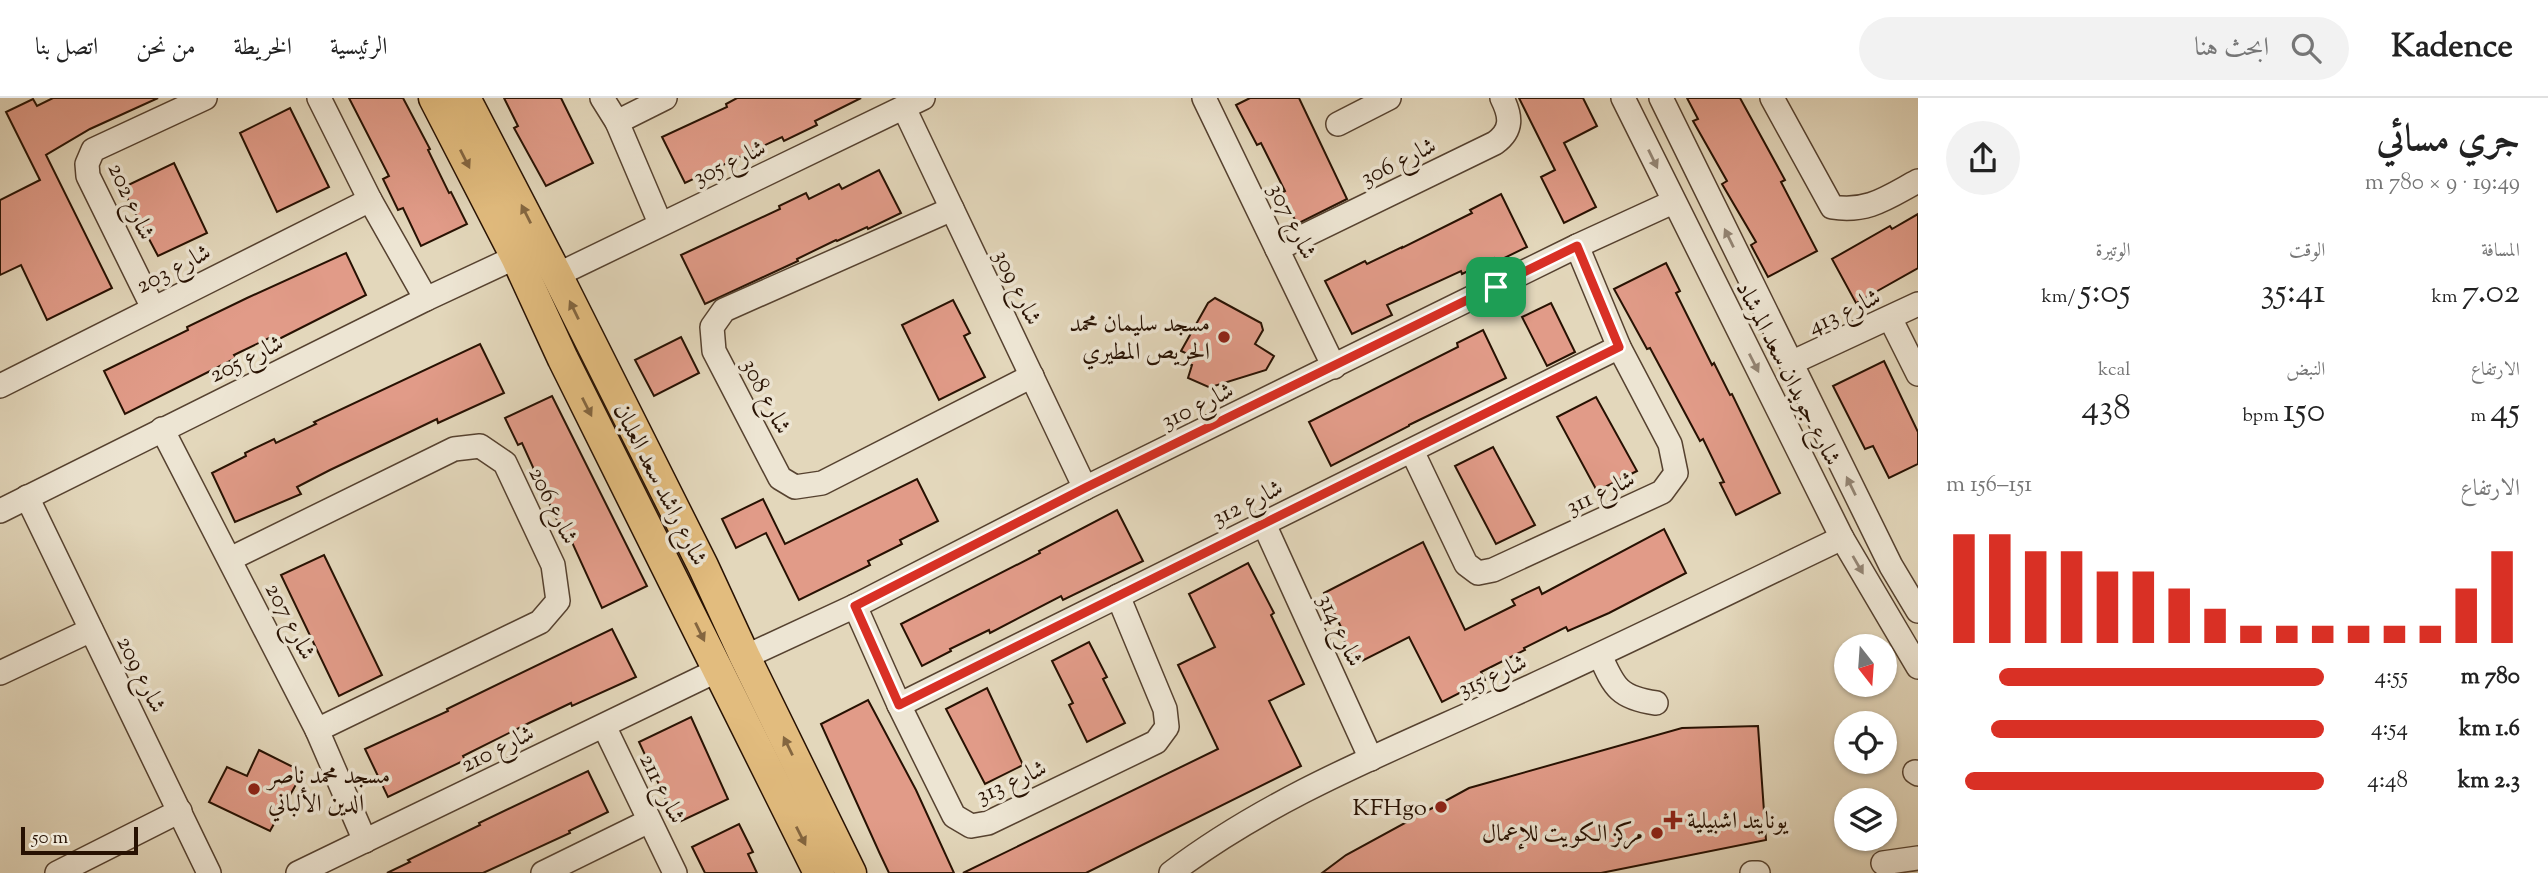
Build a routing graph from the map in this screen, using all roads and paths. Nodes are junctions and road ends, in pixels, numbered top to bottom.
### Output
1 (205, 98) edge
2 (319, 98) edge
3 (434, 98) edge
4 (465, 98) edge
5 (602, 98) edge
6 (665, 98) edge
7 (1205, 98) edge
8 (1389, 98) edge
9 (1502, 98) edge
10 (1623, 98) edge
11 (1661, 98) edge
12 (1772, 98) edge
13 (913, 103) edge
14 (617, 122) junction
15 (1338, 124) dead end
16 (1918, 181) edge
17 (370, 200) junction
18 (1673, 202) junction
19 (952, 209) junction
20 (660, 223) junction
21 (1577, 246) junction
22 (1277, 249) junction
23 (516, 257) junction
24 (557, 275) junction
25 (426, 299) junction
26 (1918, 304) edge
27 (153, 308) junction
28 (1890, 318) junction
29 (1619, 347) junction
30 (593, 349) junction
31 (563, 359) junction
32 (1791, 363) junction
33 (1334, 367) junction
34 (1918, 373) edge
35 (1032, 376) junction
36 (2, 379) edge
37 (162, 429) junction
38 (1412, 451) junction
39 (1085, 488) junction
40 (27, 498) junction
41 (0, 511) edge
42 (1263, 522) junction
43 (1842, 538) junction
44 (230, 559) junction
45 (703, 566) junction
46 (675, 581) junction
47 (1118, 596) junction
48 (855, 606) junction
49 (1918, 611) edge
50 (91, 630) junction
51 (1607, 652) junction
52 (745, 657) junction
53 (1918, 667) edge
54 (718, 670) junction
55 (0, 673) edge
56 (1656, 699) dead end
57 (899, 705) junction
58 (604, 726) junction
59 (317, 730) junction
60 (1371, 759) junction
61 (180, 811) junction
62 (649, 821) junction
63 (365, 841) junction
64 (1918, 858) edge
65 (1883, 863) dead end
66 (57, 873) edge
67 (209, 873) edge
68 (298, 873) edge
69 (544, 873) edge
70 (675, 873) edge
71 (819, 873) edge
72 (851, 873) edge
73 (1171, 873) edge
74 (1752, 873) edge
75 (1758, 873) edge

1 - 27 street, شارع 202
2 - 17 street
3 -> 23 main road, شارع راشد سعد العلبان
24 -> 4 main road, شارع راشد سعد العلبان
5 - 14 street
6 - 14 street
7 - 22 street, شارع 307
8 - 15 street
9 - 22 street, شارع 306
10 -> 18 street, شارع جويدان سعد المرشاد
32 -> 11 street, شارع جويدان سعد المرشاد
12 - 16 street
13 - 19 street, شارع 309
13 - 20 street, شارع 305
14 - 20 street
17 - 25 street
17 - 27 street, شارع 203
18 - 21 street, شارع 310
18 -> 43 street, شارع جويدان سعد المرشاد
19 - 35 street, شارع 309
19 - 35 street, شارع 308
20 - 24 street, شارع 305
21 - 29 street, شارع 311
21 - 33 street, شارع 310
22 - 33 street, شارع 307
23 - 25 street, شارع 205
23 - 31 main road, شارع راشد سعد العلبان
30 -> 24 main road, شارع راشد سعد العلبان
25 - 37 street, شارع 205
26 - 28 street, شارع 413
27 - 36 street, شارع 203
28 - 32 street, شارع 413
28 - 34 street
29 - 38 street, شارع 312
29 - 38 street, شارع 311
30 - 31 main road
30 - 45 main road, شارع راشد سعد العلبان
31 -> 46 main road, شارع راشد سعد العلبان
49 -> 32 street, شارع جويدان سعد المرشاد
33 - 39 street, شارع 310
35 - 39 street, شارع 309
37 - 40 street, شارع 205
37 - 44 street, شارع 207
38 - 42 street, شارع 312
39 - 48 street, شارع 310
40 - 41 street, شارع 205
40 - 50 street, شارع 209
42 - 47 street, شارع 312
42 - 60 street, شارع 314
43 - 51 street, شارع 315
43 -> 53 street, شارع جويدان سعد المرشاد
44 - 59 street, شارع 207
44 - 59 street, شارع 206
45 - 46 main road
45 - 52 main road, شارع راشد سعد العلبان
46 -> 54 main road, شارع راشد سعد العلبان
47 - 57 street, شارع 312
47 - 57 street, شارع 313
48 - 52 street, شارع 310
48 - 57 street, شارع 313
50 - 55 street
50 - 61 street, شارع 209
51 - 56 street
51 - 60 street, شارع 315
72 -> 52 main road, شارع راشد سعد العلبان
54 - 58 street, شارع 210
54 -> 71 main road, شارع راشد سعد العلبان
58 - 62 street, شارع 211
58 - 63 street, شارع 210
59 - 63 street, شارع 207
60 - 73 street, شارع 315
61 - 66 street
61 - 67 street, شارع 209
62 - 69 street
62 - 70 street, شارع 211
63 - 68 street, شارع 210
64 - 65 street
74 - 75 street

